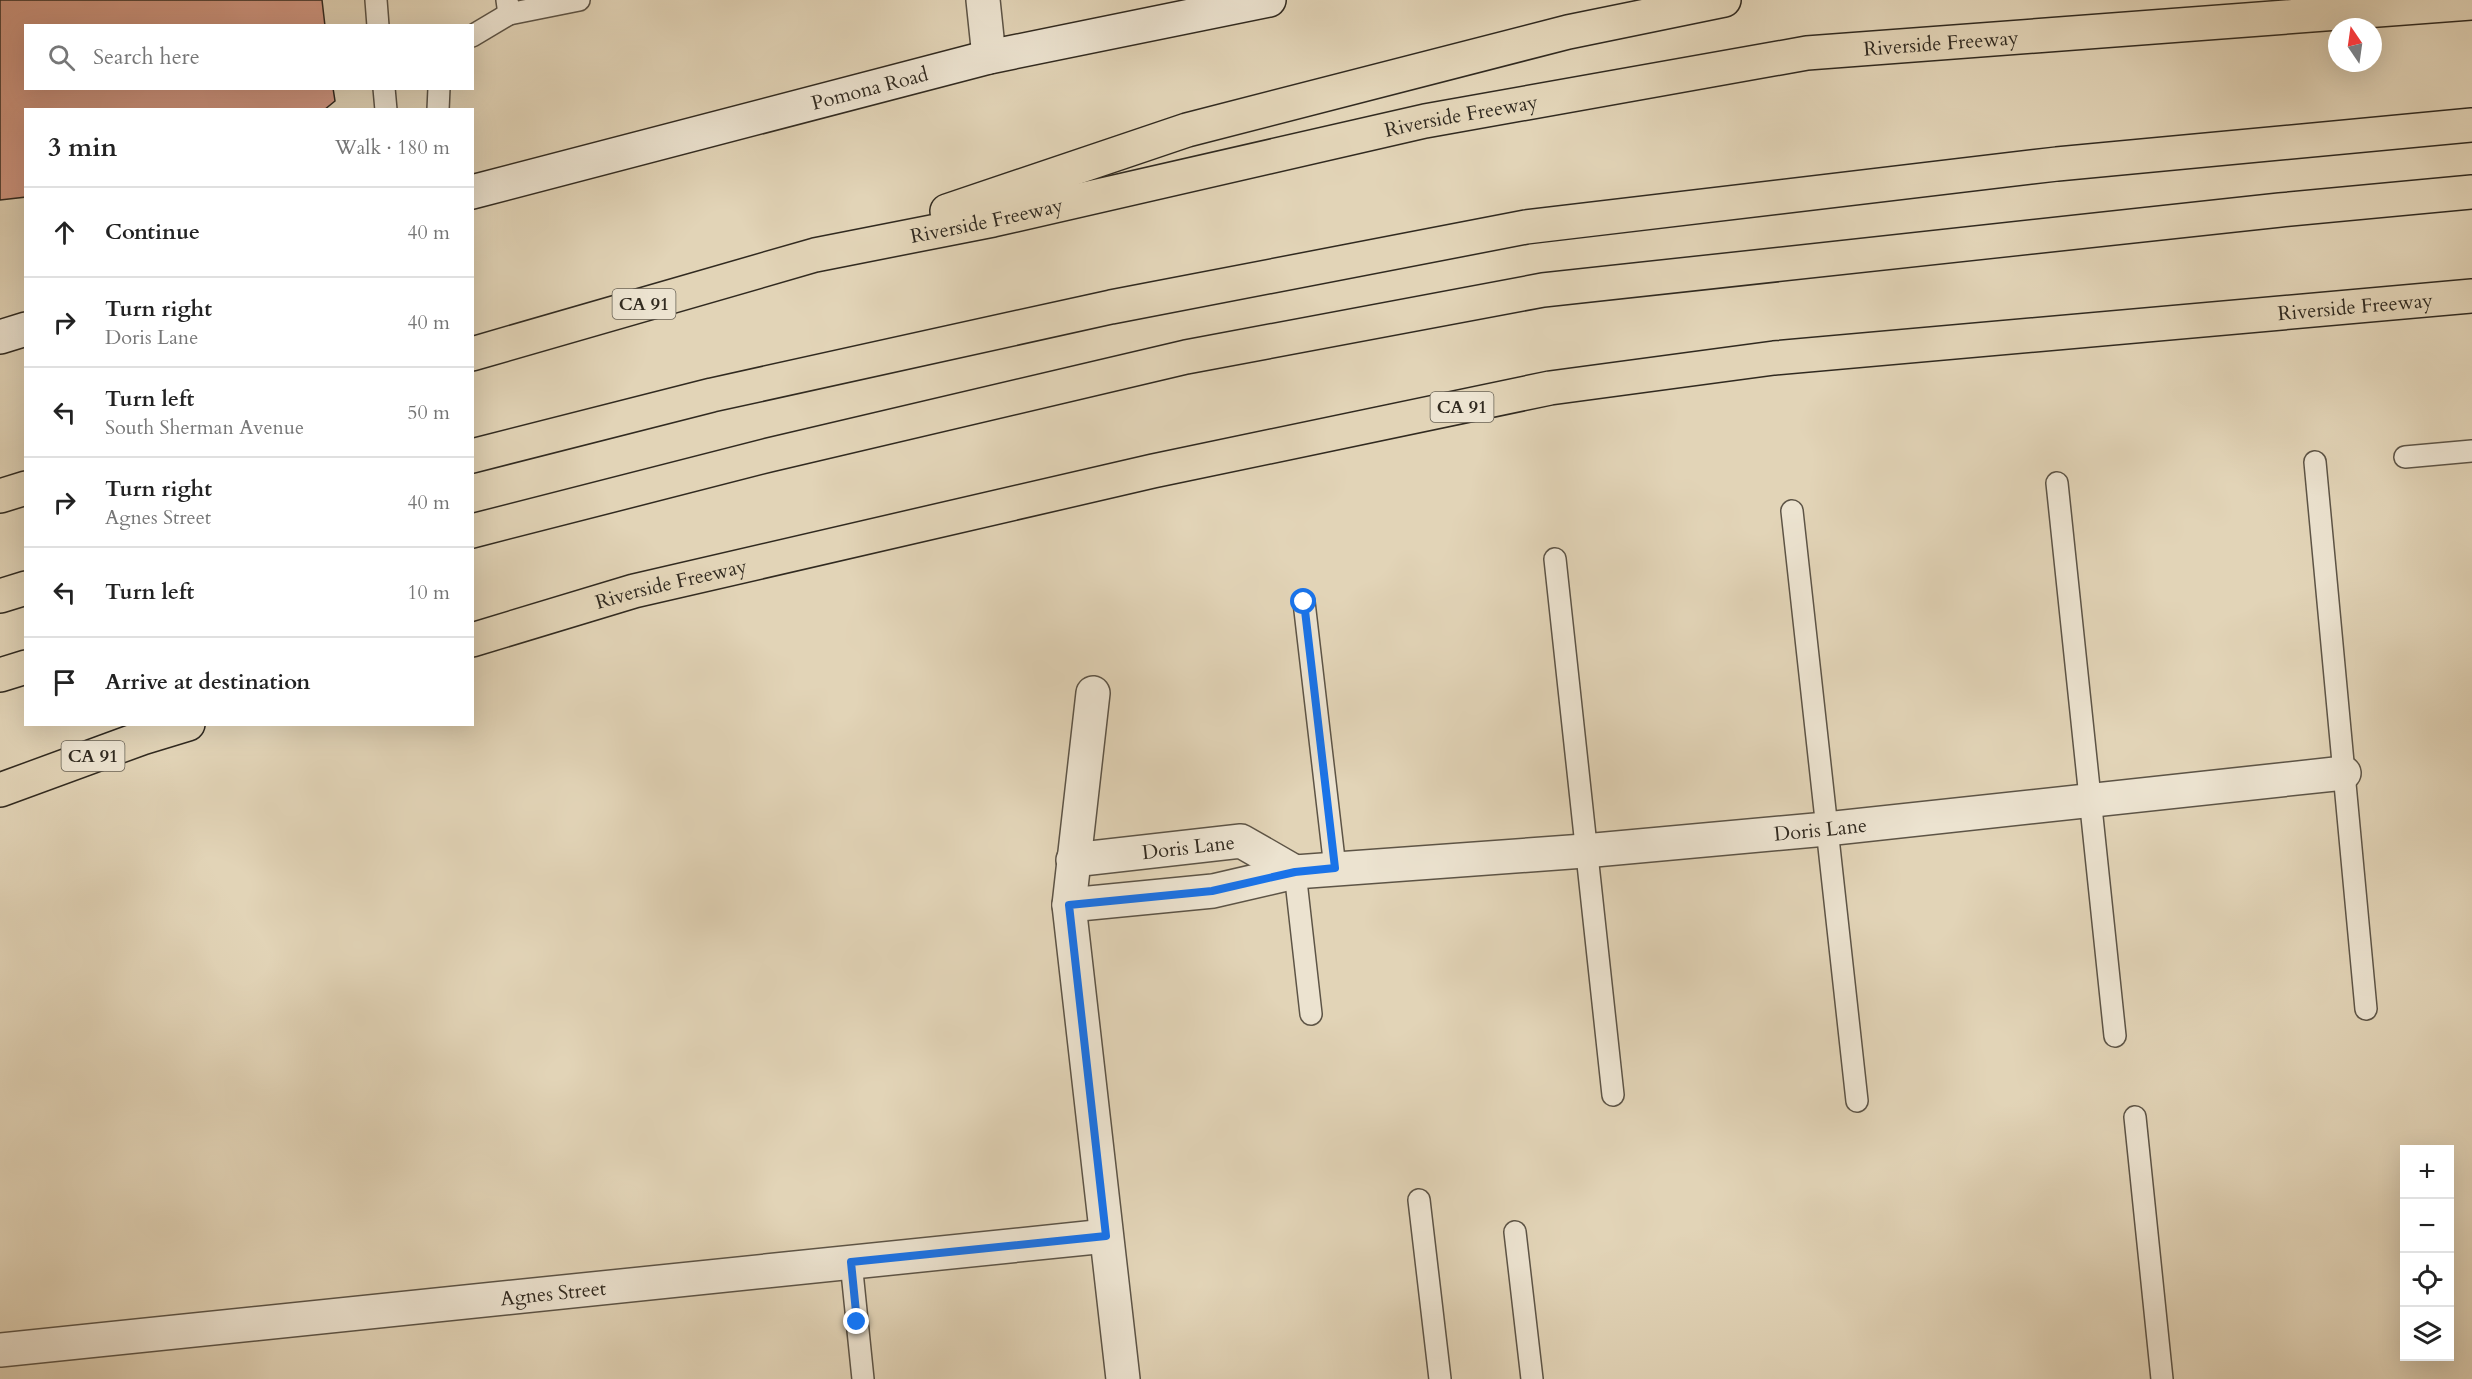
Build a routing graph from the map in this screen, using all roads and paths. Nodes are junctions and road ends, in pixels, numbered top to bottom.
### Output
1 (376, 0) edge
2 (579, 0) edge
3 (983, 0) edge
4 (1269, 0) edge
5 (1724, 0) edge
6 (2472, 3) edge
7 (508, 7) edge
8 (378, 24) edge
9 (474, 34) edge
10 (989, 57) junction
11 (384, 90) edge
12 (440, 90) edge
13 (386, 108) edge
14 (438, 108) edge
15 (2472, 125) edge
16 (474, 191) edge
17 (2472, 192) edge
18 (815, 255) junction
19 (2472, 296) edge
20 (24, 330) edge
21 (0, 337) edge
22 (474, 353) edge
23 (2472, 451) edge
24 (474, 455) edge
25 (2405, 457) dead end
26 (2315, 462) dead end
27 (2057, 483) dead end
28 (24, 489) edge
29 (0, 496) edge
30 (1792, 511) dead end
31 (474, 530) edge
32 (1554, 559) dead end
33 (24, 589) edge
34 (0, 596) edge
35 (1304, 602) dead end
36 (474, 639) edge
37 (24, 668) edge
38 (0, 675) edge
39 (1093, 693) dead end
40 (181, 726) edge
41 (2344, 773) junction
42 (0, 790) edge
43 (2090, 800) junction
44 (1826, 829) junction
45 (1584, 851) junction
46 (1073, 860) junction
47 (1335, 868) junction
48 (1295, 872) junction
49 (1069, 905) junction
50 (2366, 1009) dead end
51 (1311, 1014) dead end
52 (2115, 1036) dead end
53 (1612, 1095) dead end
54 (1857, 1101) dead end
55 (2135, 1117) dead end
56 (1419, 1200) dead end
57 (1515, 1232) dead end
58 (1106, 1236) junction
59 (851, 1262) junction
60 (0, 1350) edge
61 (863, 1379) edge
62 (1123, 1379) edge
63 (1440, 1379) edge
64 (1532, 1379) edge
65 (2162, 1379) edge

1 - 8 lane
2 - 7 lane
3 - 10 street
4 - 10 street, Pomona Road
5 - 18 highway
6 - 18 highway, Riverside Freeway / CA 91
7 - 9 lane
10 - 16 street, Pomona Road
11 - 13 lane
12 - 14 lane
15 - 24 highway
17 - 31 highway
18 - 22 highway, Riverside Freeway / CA 91
19 - 36 highway, Riverside Freeway / CA 91
20 - 21 street
23 - 25 lane
26 - 41 lane
27 - 43 lane
28 - 29 highway
30 - 44 lane
32 - 45 lane
33 - 34 highway
35 - 47 lane
37 - 38 highway
39 - 46 street
40 - 42 highway, CA 91
41 - 43 street, Doris Lane
41 - 50 lane
43 - 44 street, Doris Lane
43 - 52 lane
44 - 45 street, Doris Lane
44 - 54 lane
45 - 47 street, Doris Lane
45 - 53 lane
46 - 48 street, Doris Lane
46 - 49 street
47 - 48 street, Doris Lane
48 - 49 street, Doris Lane
48 - 51 lane
49 - 58 street
55 - 65 lane
56 - 63 lane
57 - 64 lane
58 - 59 street, Agnes Street
58 - 62 street
59 - 60 street, Agnes Street
59 - 61 lane

